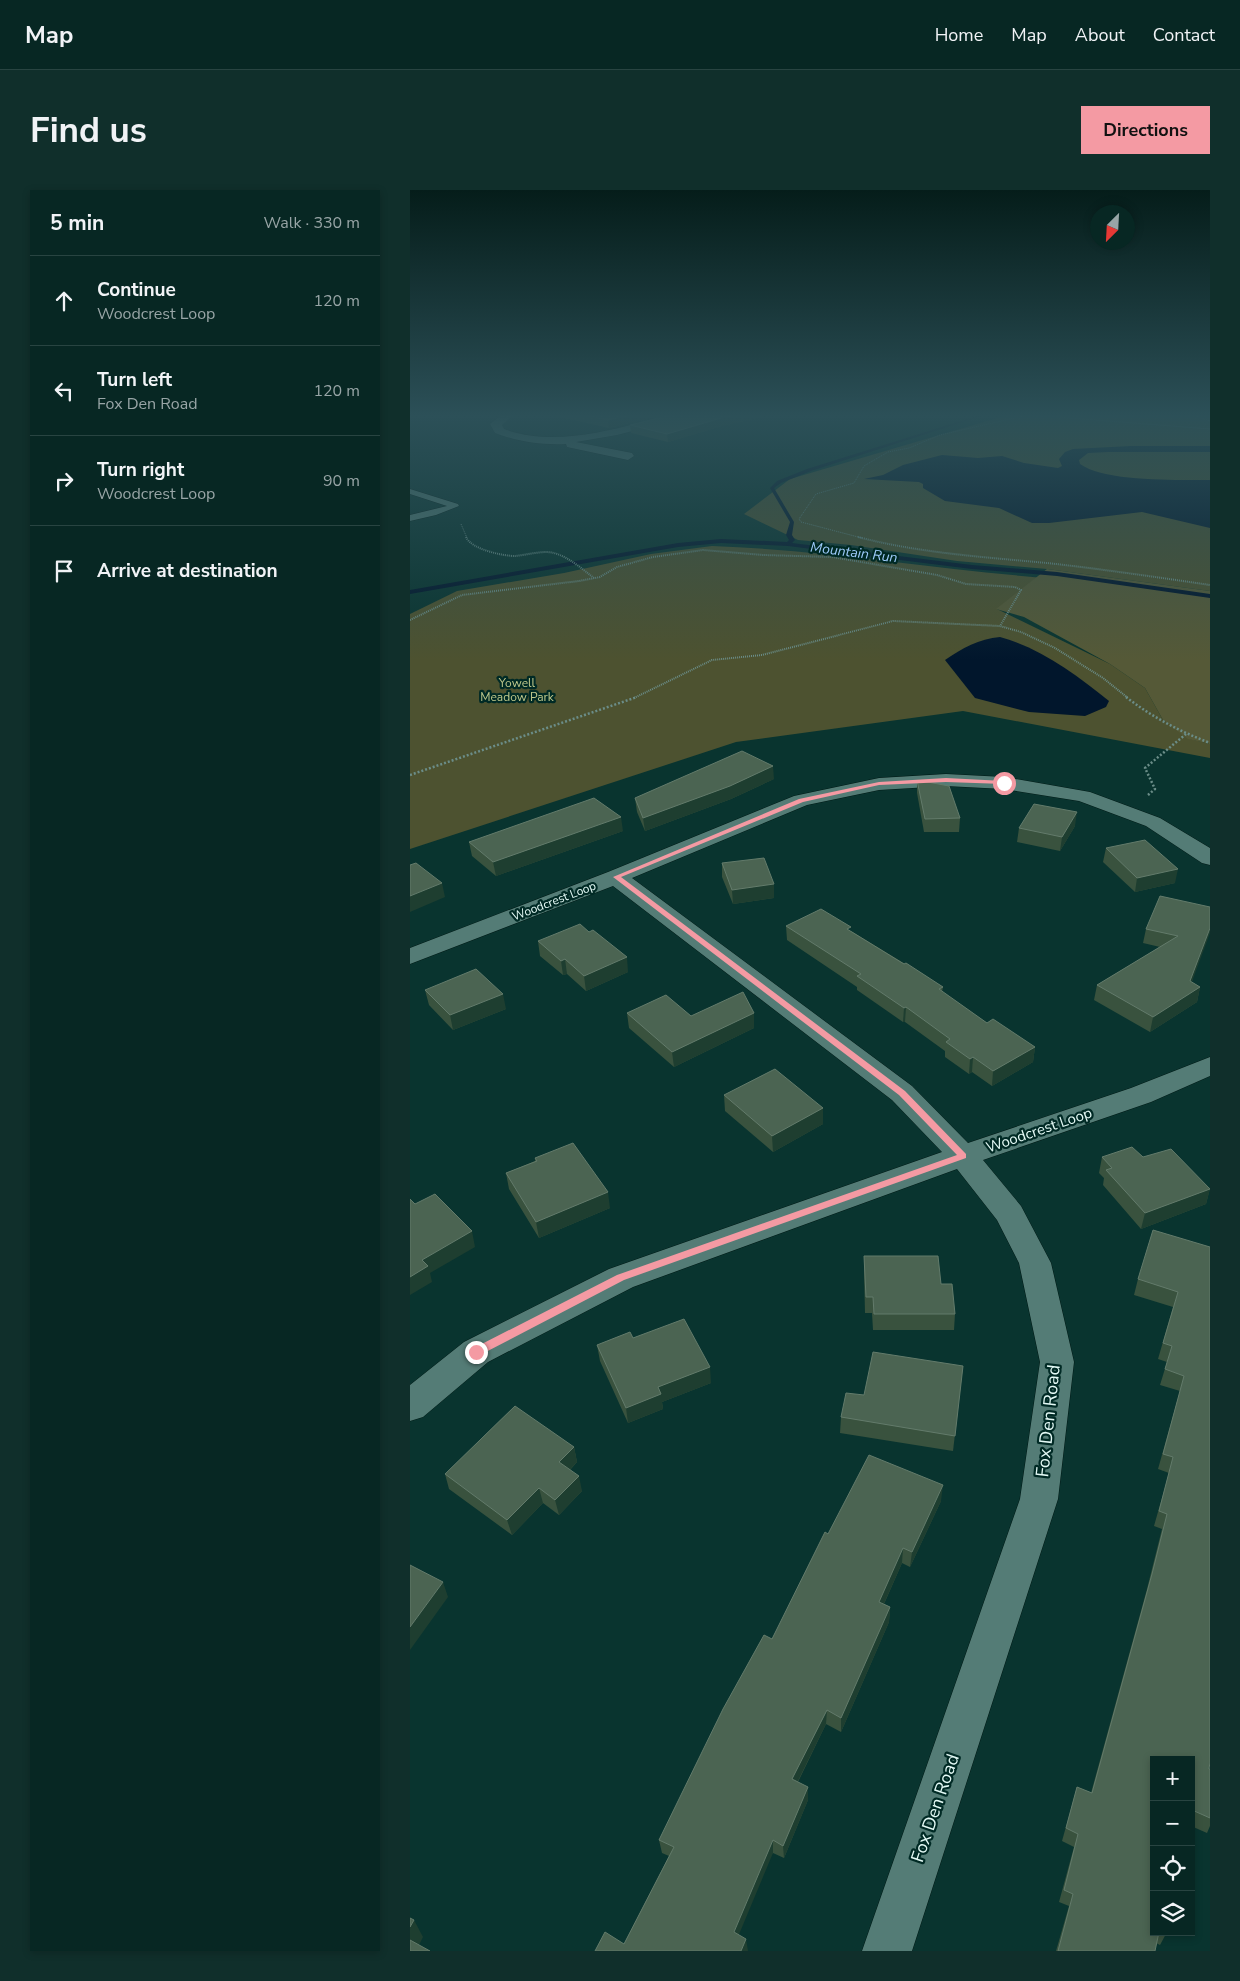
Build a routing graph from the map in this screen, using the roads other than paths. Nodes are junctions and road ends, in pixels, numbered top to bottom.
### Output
1 (425, 496) edge
2 (410, 518) edge
3 (1210, 858) edge
4 (616, 877) junction
5 (410, 957) edge
6 (1210, 1066) edge
7 (963, 1156) junction
8 (410, 1406) edge
9 (887, 1951) edge

1 - 2 lane
3 - 4 street, Woodcrest Loop
4 - 5 street, Woodcrest Loop
4 - 7 street, Fox Den Road
6 - 7 street, Woodcrest Loop
7 - 8 street, Woodcrest Loop
7 - 9 street, Fox Den Road

